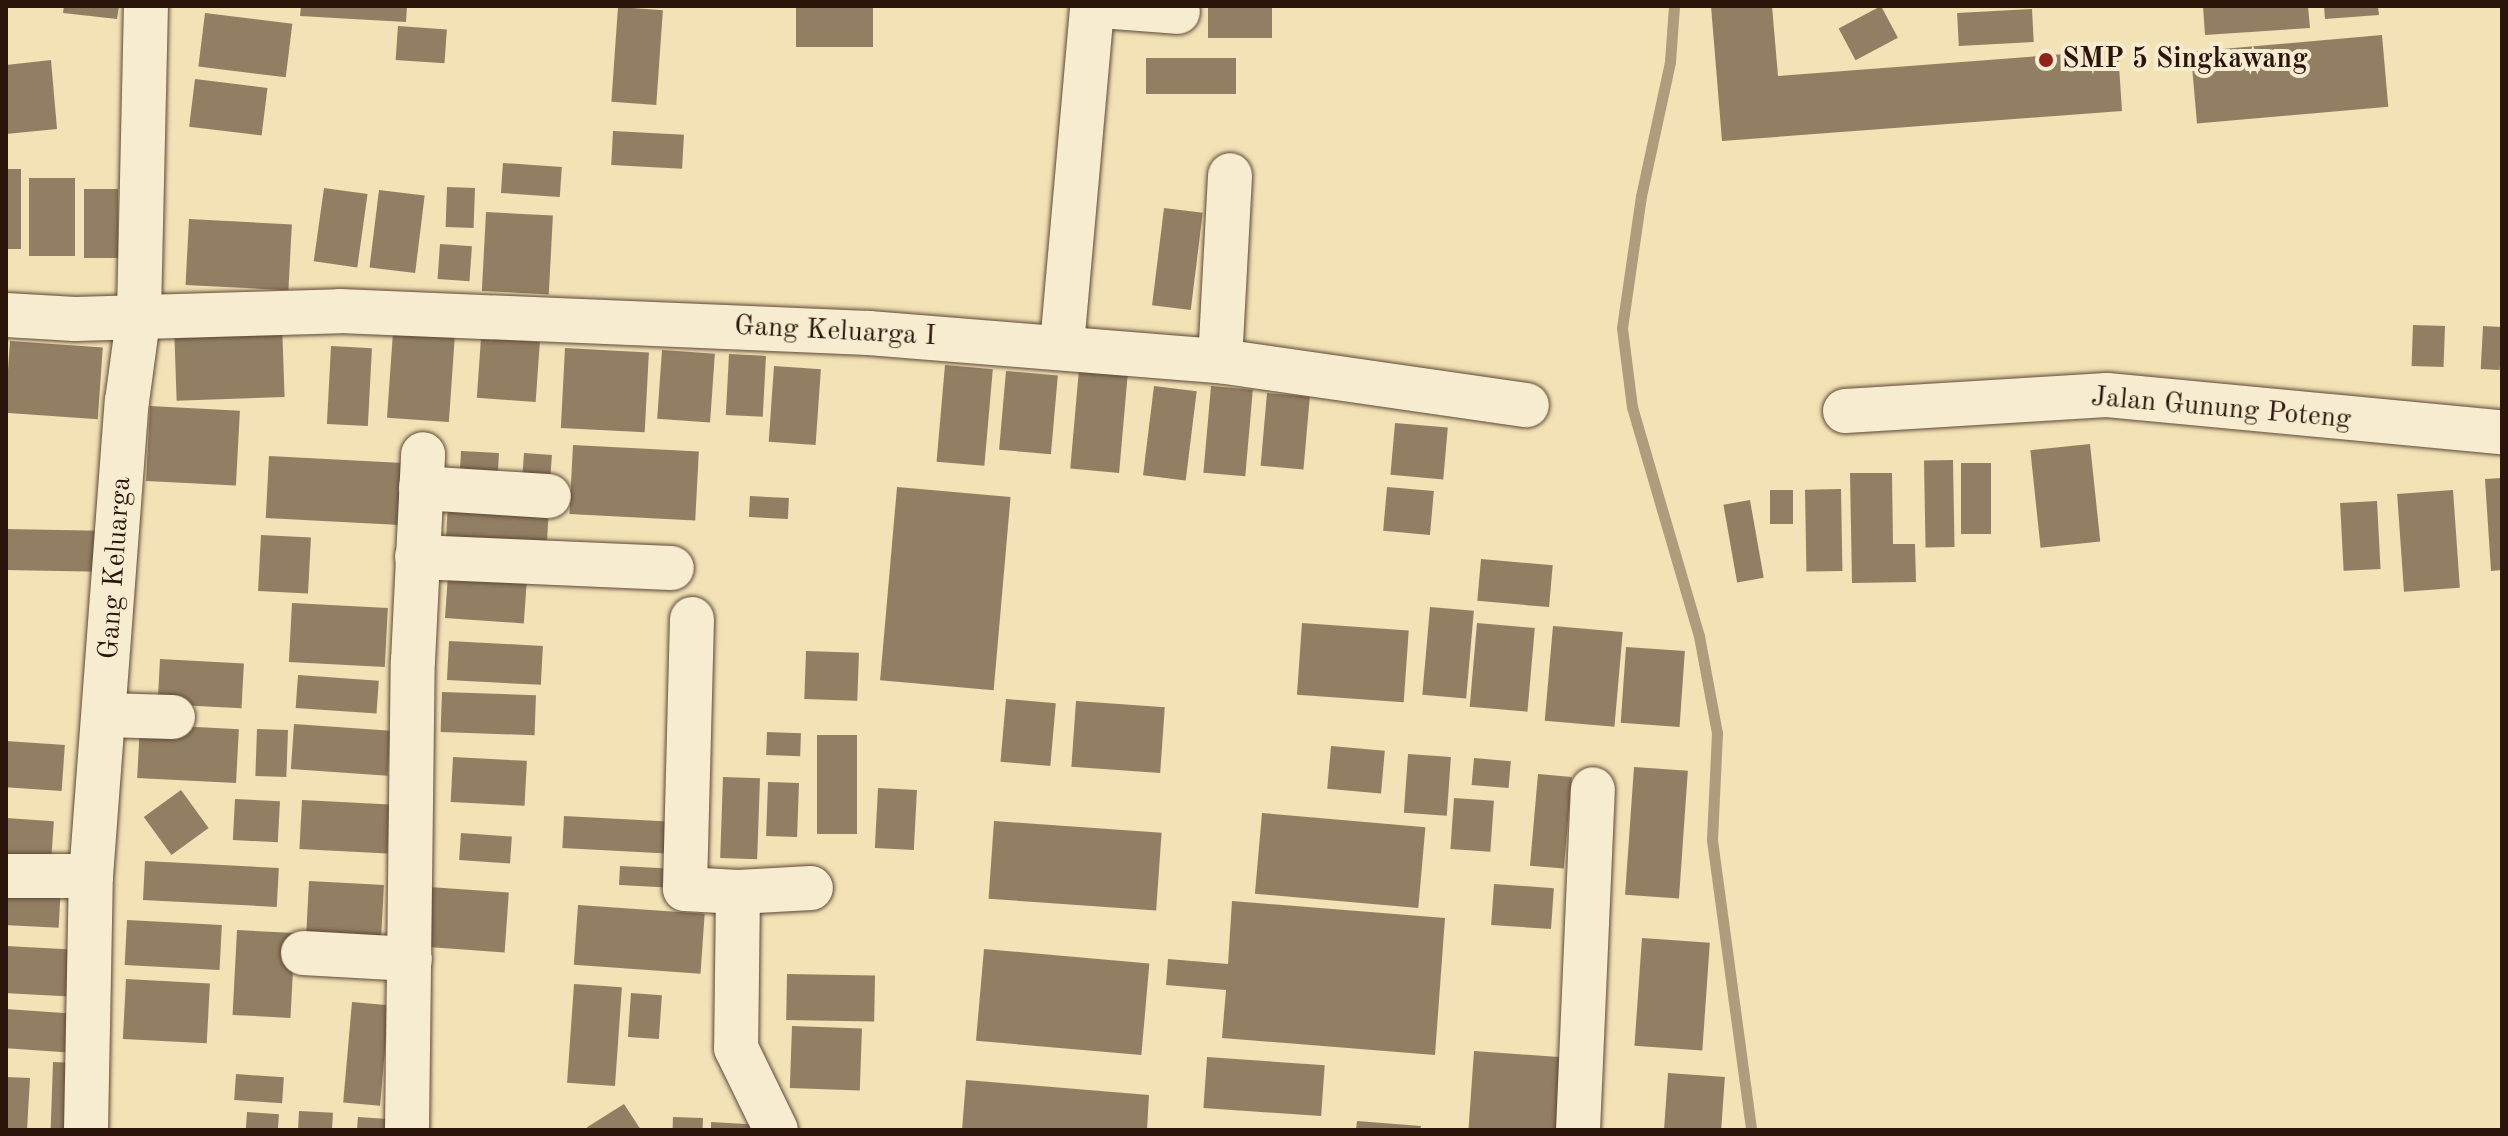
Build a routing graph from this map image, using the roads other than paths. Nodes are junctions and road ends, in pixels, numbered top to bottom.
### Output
1 (146, 6) edge
2 (1092, 6) edge
3 (1100, 6) edge
4 (1178, 12) dead end
5 (1230, 175) dead end
6 (139, 313) junction
7 (6, 315) edge
8 (1062, 345) junction
9 (1220, 361) junction
10 (1527, 405) dead end
11 (1845, 411) dead end
12 (2502, 432) edge
13 (549, 496) dead end
14 (417, 557) junction
15 (672, 568) dead end
16 (692, 619) dead end
17 (105, 715) junction
18 (173, 717) dead end
19 (1593, 789) dead end
20 (6, 876) edge
21 (91, 876) junction
22 (811, 888) dead end
23 (738, 892) junction
24 (303, 953) dead end
25 (410, 959) junction
26 (86, 1130) edge
27 (407, 1130) edge
28 (776, 1130) edge
29 (1578, 1130) edge

1 - 6 street, Gang Keluarga
2 - 8 street
3 - 4 street
5 - 9 street
6 - 7 street, Gang Keluarga I
6 - 8 street, Gang Keluarga I
6 - 17 street, Gang Keluarga
8 - 9 street, Gang Keluarga I
9 - 10 street, Gang Keluarga I
11 - 12 street, Jalan Gunung Poteng
13 - 14 street
14 - 15 street
14 - 25 street
16 - 23 street
17 - 18 street
17 - 21 street, Gang Keluarga
19 - 29 street
20 - 21 street
21 - 26 street, Gang Keluarga
22 - 23 street
23 - 28 street
24 - 25 street
25 - 27 street

